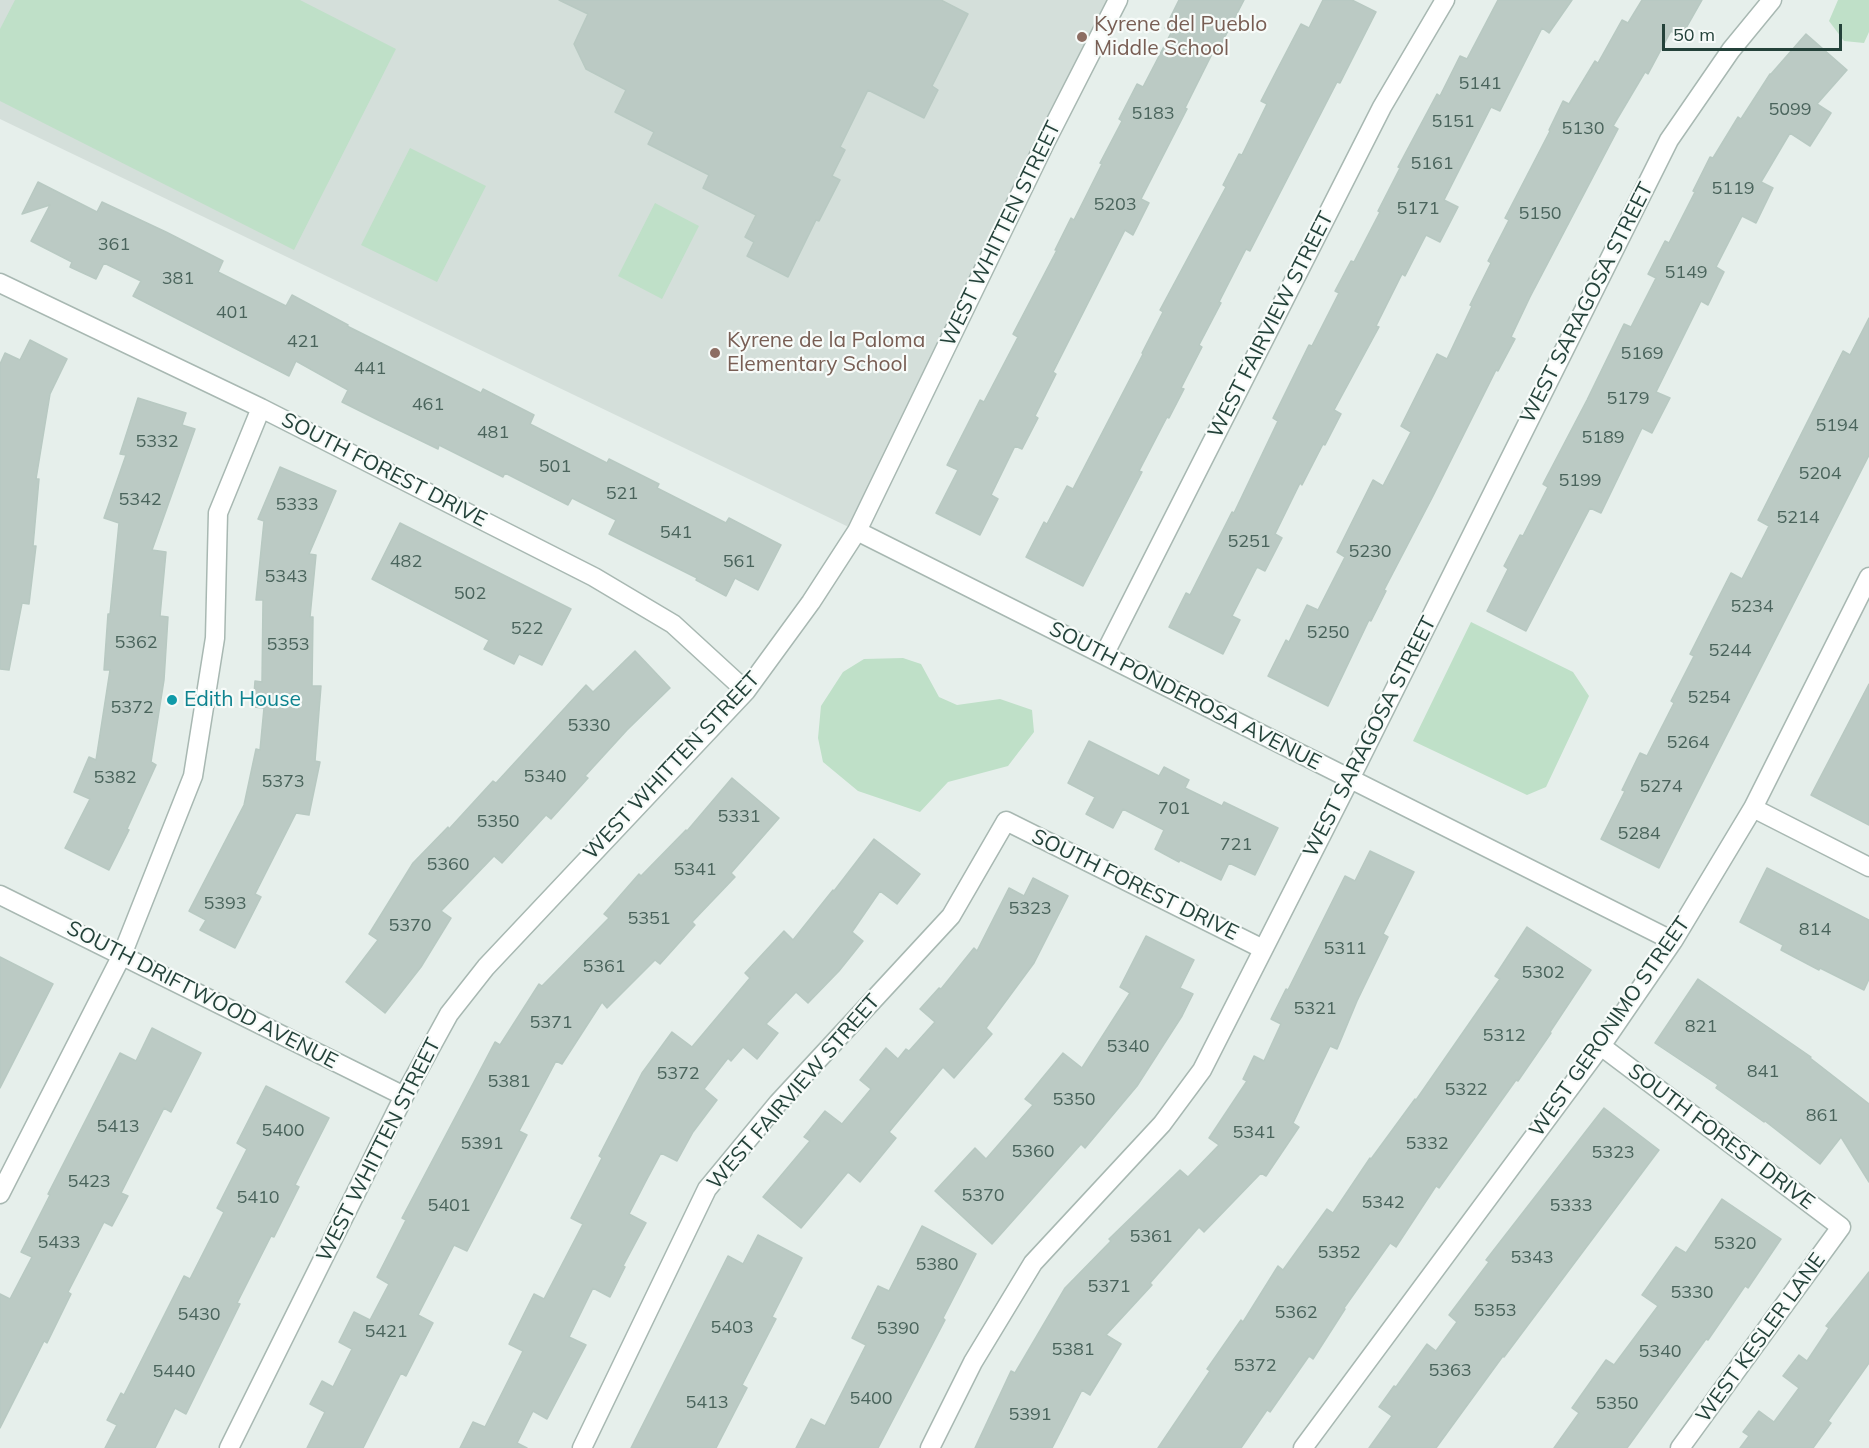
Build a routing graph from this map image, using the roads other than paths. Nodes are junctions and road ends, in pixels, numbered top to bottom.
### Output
1 (1118, 0) edge
2 (1445, 0) edge
3 (1772, 0) edge
4 (0, 283) edge
5 (261, 408) junction
6 (857, 531) junction
7 (1869, 577) edge
8 (1104, 654) junction
9 (746, 691) junction
10 (1350, 779) junction
11 (1754, 808) junction
12 (1006, 821) joint
13 (1869, 867) edge
14 (0, 895) edge
15 (1673, 942) junction
16 (1263, 949) junction
17 (122, 956) junction
18 (1601, 1046) junction
19 (404, 1096) junction
20 (0, 1194) edge
21 (1841, 1227) joint
22 (229, 1448) edge
23 (582, 1448) edge
24 (930, 1448) edge
25 (1303, 1448) edge
26 (1680, 1448) edge

1 - 6 street, WEST WHITTEN STREET
2 - 8 street, WEST FAIRVIEW STREET
3 - 10 street, WEST SARAGOSA STREET
4 - 5 street, SOUTH FOREST DRIVE
5 - 9 street, SOUTH FOREST DRIVE
5 - 17 street
6 - 8 street, SOUTH PONDEROSA AVENUE
6 - 9 street, WEST WHITTEN STREET
7 - 11 street, WEST GERONIMO STREET
8 - 10 street, SOUTH PONDEROSA AVENUE
9 - 19 street, WEST WHITTEN STREET
10 - 15 street, SOUTH PONDEROSA AVENUE
10 - 16 street, WEST SARAGOSA STREET
11 - 13 street
11 - 15 street, WEST GERONIMO STREET
12 - 16 street, SOUTH FOREST DRIVE
12 - 23 street, WEST FAIRVIEW STREET
14 - 17 street, SOUTH DRIFTWOOD AVENUE
15 - 18 street, WEST GERONIMO STREET
16 - 24 street, WEST SARAGOSA STREET
17 - 19 street, SOUTH DRIFTWOOD AVENUE
17 - 20 street
18 - 21 street, SOUTH FOREST DRIVE
18 - 25 street, WEST GERONIMO STREET
19 - 22 street, WEST WHITTEN STREET
21 - 26 street, WEST KESLER LANE

